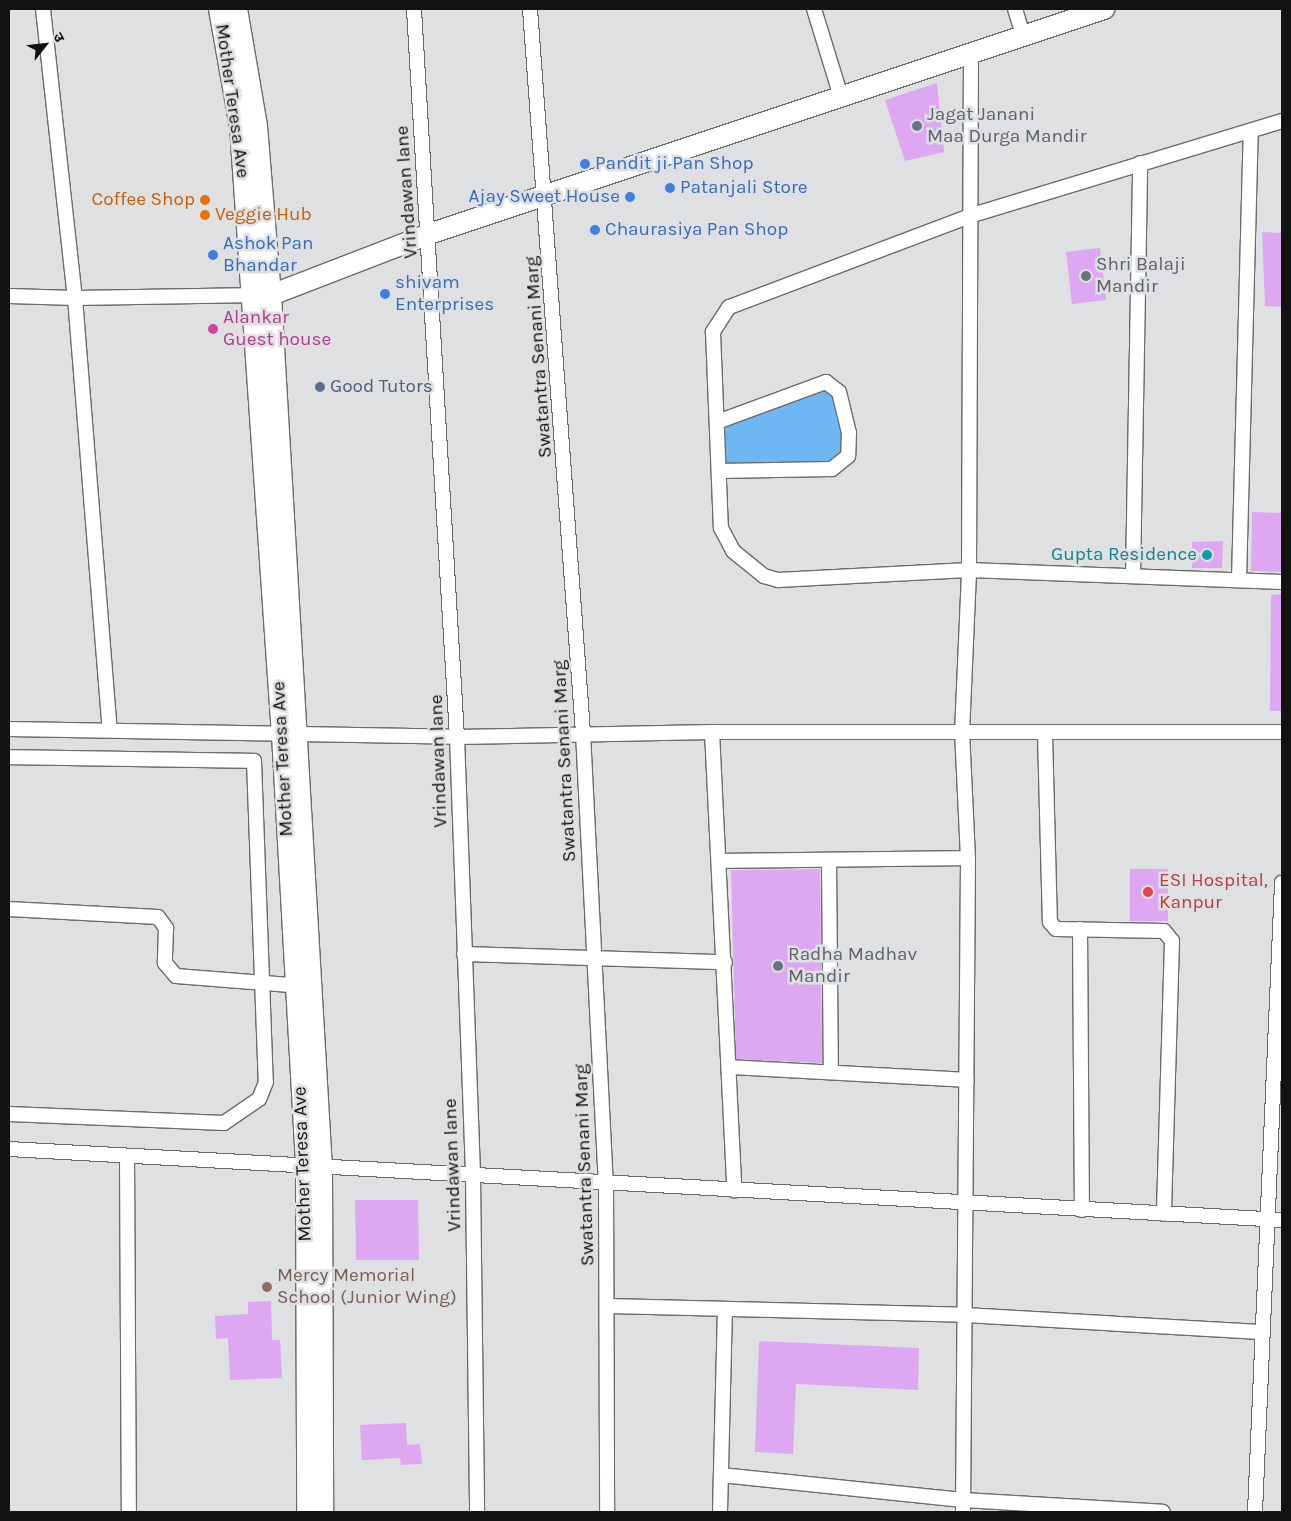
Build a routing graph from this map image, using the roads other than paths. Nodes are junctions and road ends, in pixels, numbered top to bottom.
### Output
1 (43, 9) edge
2 (219, 9) edge
3 (237, 9) edge
4 (414, 9) edge
5 (530, 9) edge
6 (814, 9) edge
7 (1016, 9) edge
8 (1104, 9) edge
9 (1024, 36) junction
10 (971, 53) junction
11 (841, 96) junction
12 (1282, 121) edge
13 (1251, 131) junction
14 (1140, 163) junction
15 (547, 195) junction
16 (970, 216) junction
17 (429, 234) junction
18 (262, 295) junction
19 (9, 296) edge
20 (75, 298) junction
21 (717, 422) junction
22 (719, 471) junction
23 (969, 570) junction
24 (1133, 576) junction
25 (1239, 580) junction
26 (1282, 582) edge
27 (9, 729) edge
28 (110, 730) junction
29 (712, 732) junction
30 (1282, 732) edge
31 (583, 733) junction
32 (962, 733) junction
33 (289, 735) junction
34 (1045, 735) junction
35 (457, 737) junction
36 (9, 757) edge
37 (968, 858) junction
38 (829, 860) junction
39 (720, 861) junction
40 (1282, 883) edge
41 (9, 909) edge
42 (1080, 929) junction
43 (464, 954) junction
44 (594, 960) junction
45 (725, 962) junction
46 (263, 985) junction
47 (303, 986) junction
48 (729, 1067) junction
49 (831, 1072) junction
50 (967, 1080) junction
51 (9, 1114) edge
52 (9, 1149) edge
53 (127, 1156) junction
54 (314, 1167) junction
55 (473, 1176) junction
56 (606, 1183) junction
57 (734, 1190) junction
58 (967, 1203) junction
59 (1082, 1210) junction
60 (1164, 1214) junction
61 (1266, 1219) junction
62 (1282, 1220) edge
63 (609, 1306) junction
64 (725, 1309) junction
65 (965, 1315) junction
66 (1262, 1332) junction
67 (721, 1475) junction
68 (963, 1506) edge
69 (129, 1512) edge
70 (307, 1512) edge
71 (324, 1512) edge
72 (476, 1512) edge
73 (607, 1512) edge
74 (720, 1512) edge
75 (1163, 1512) edge
76 (1255, 1512) edge

1 - 20 street
2 - 18 street, Mother Teresa Ave
3 - 18 street
4 - 17 street, Vrindawan lane
5 - 15 street, Swatantra Senani Marg
6 - 11 street
7 - 9 street
8 - 9 street
9 - 10 street
10 - 11 street
10 - 16 street
11 - 15 street
12 - 13 street
13 - 14 street
13 - 25 street
14 - 16 street
14 - 24 street
15 - 17 street
15 - 31 street, Swatantra Senani Marg
16 - 21 street
16 - 23 street
17 - 18 street
17 - 35 street, Vrindawan lane
18 - 20 street
18 - 33 street
19 - 20 street
20 - 28 street
21 - 22 street
21 - 22 street
22 - 23 street
23 - 24 street
23 - 32 street
24 - 25 street
25 - 26 street
27 - 28 street
28 - 33 street
29 - 31 street
29 - 32 street
29 - 39 street
30 - 34 street
31 - 35 street
31 - 44 street, Swatantra Senani Marg
32 - 34 street
32 - 37 street
33 - 35 street
33 - 47 street
34 - 42 street
35 - 43 street, Vrindawan lane
36 - 46 street
37 - 38 street
37 - 50 street
38 - 39 street
38 - 49 street
39 - 45 street
40 - 61 street
41 - 46 street
42 - 59 street
42 - 60 street
43 - 44 street
43 - 55 street, Vrindawan lane
44 - 45 street
44 - 56 street, Swatantra Senani Marg
45 - 48 street
46 - 47 street
46 - 51 street
47 - 54 street
48 - 49 street
48 - 57 street
49 - 50 street
50 - 58 street
52 - 53 street
53 - 54 street
53 - 69 street
54 - 55 street
54 - 70 street, Mother Teresa Ave
54 - 71 street
55 - 56 street
55 - 72 street, Vrindawan lane
56 - 57 street
56 - 63 street, Swatantra Senani Marg
57 - 58 street
58 - 59 street
58 - 65 street
59 - 60 street
60 - 61 street
61 - 62 street
61 - 66 street
63 - 64 street
63 - 73 street, Swatantra Senani Marg
64 - 65 street
64 - 67 street
65 - 66 street
65 - 68 street
66 - 76 street
67 - 68 street
67 - 74 street
68 - 75 street

